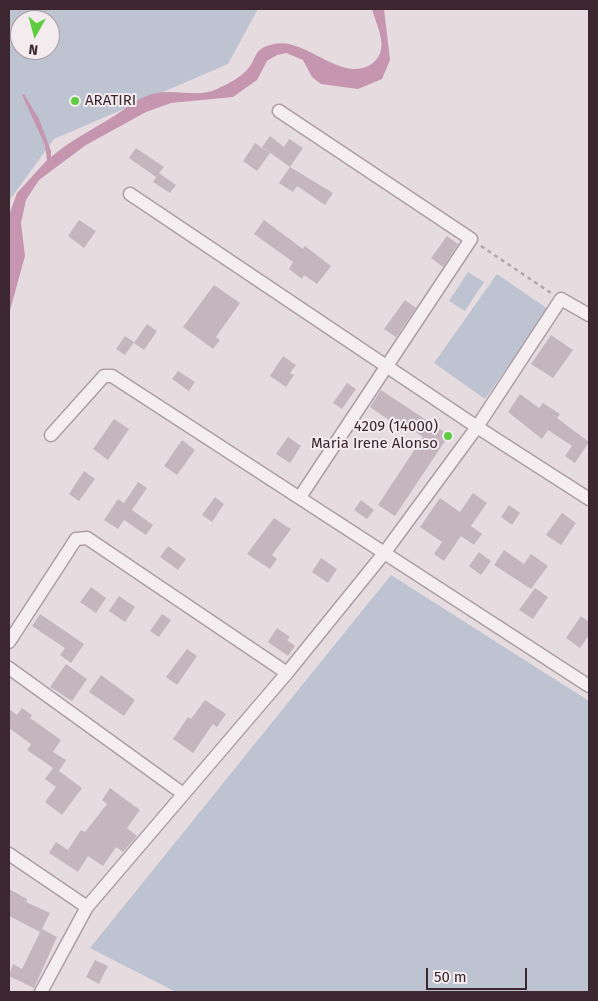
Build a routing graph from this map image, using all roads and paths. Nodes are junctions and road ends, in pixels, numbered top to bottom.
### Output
1 (279, 111) dead end
2 (130, 194) dead end
3 (472, 239) junction
4 (561, 299) junction
5 (589, 315) edge
6 (388, 367) junction
7 (477, 427) junction
8 (52, 436) dead end
9 (300, 497) junction
10 (589, 500) edge
11 (385, 552) junction
12 (9, 642) edge
13 (9, 668) edge
14 (287, 673) junction
15 (589, 686) edge
16 (182, 793) junction
17 (9, 854) edge
18 (87, 907) junction
19 (41, 992) edge

1 - 3 street
2 - 6 street
3 - 4 path
3 - 6 street
4 - 5 street
4 - 7 street
6 - 7 street
6 - 9 street
7 - 10 street
7 - 11 street
8 - 9 street
9 - 11 street
11 - 14 street
11 - 15 street
12 - 14 street
13 - 16 street
14 - 16 street
16 - 18 street
17 - 18 street
18 - 19 street

